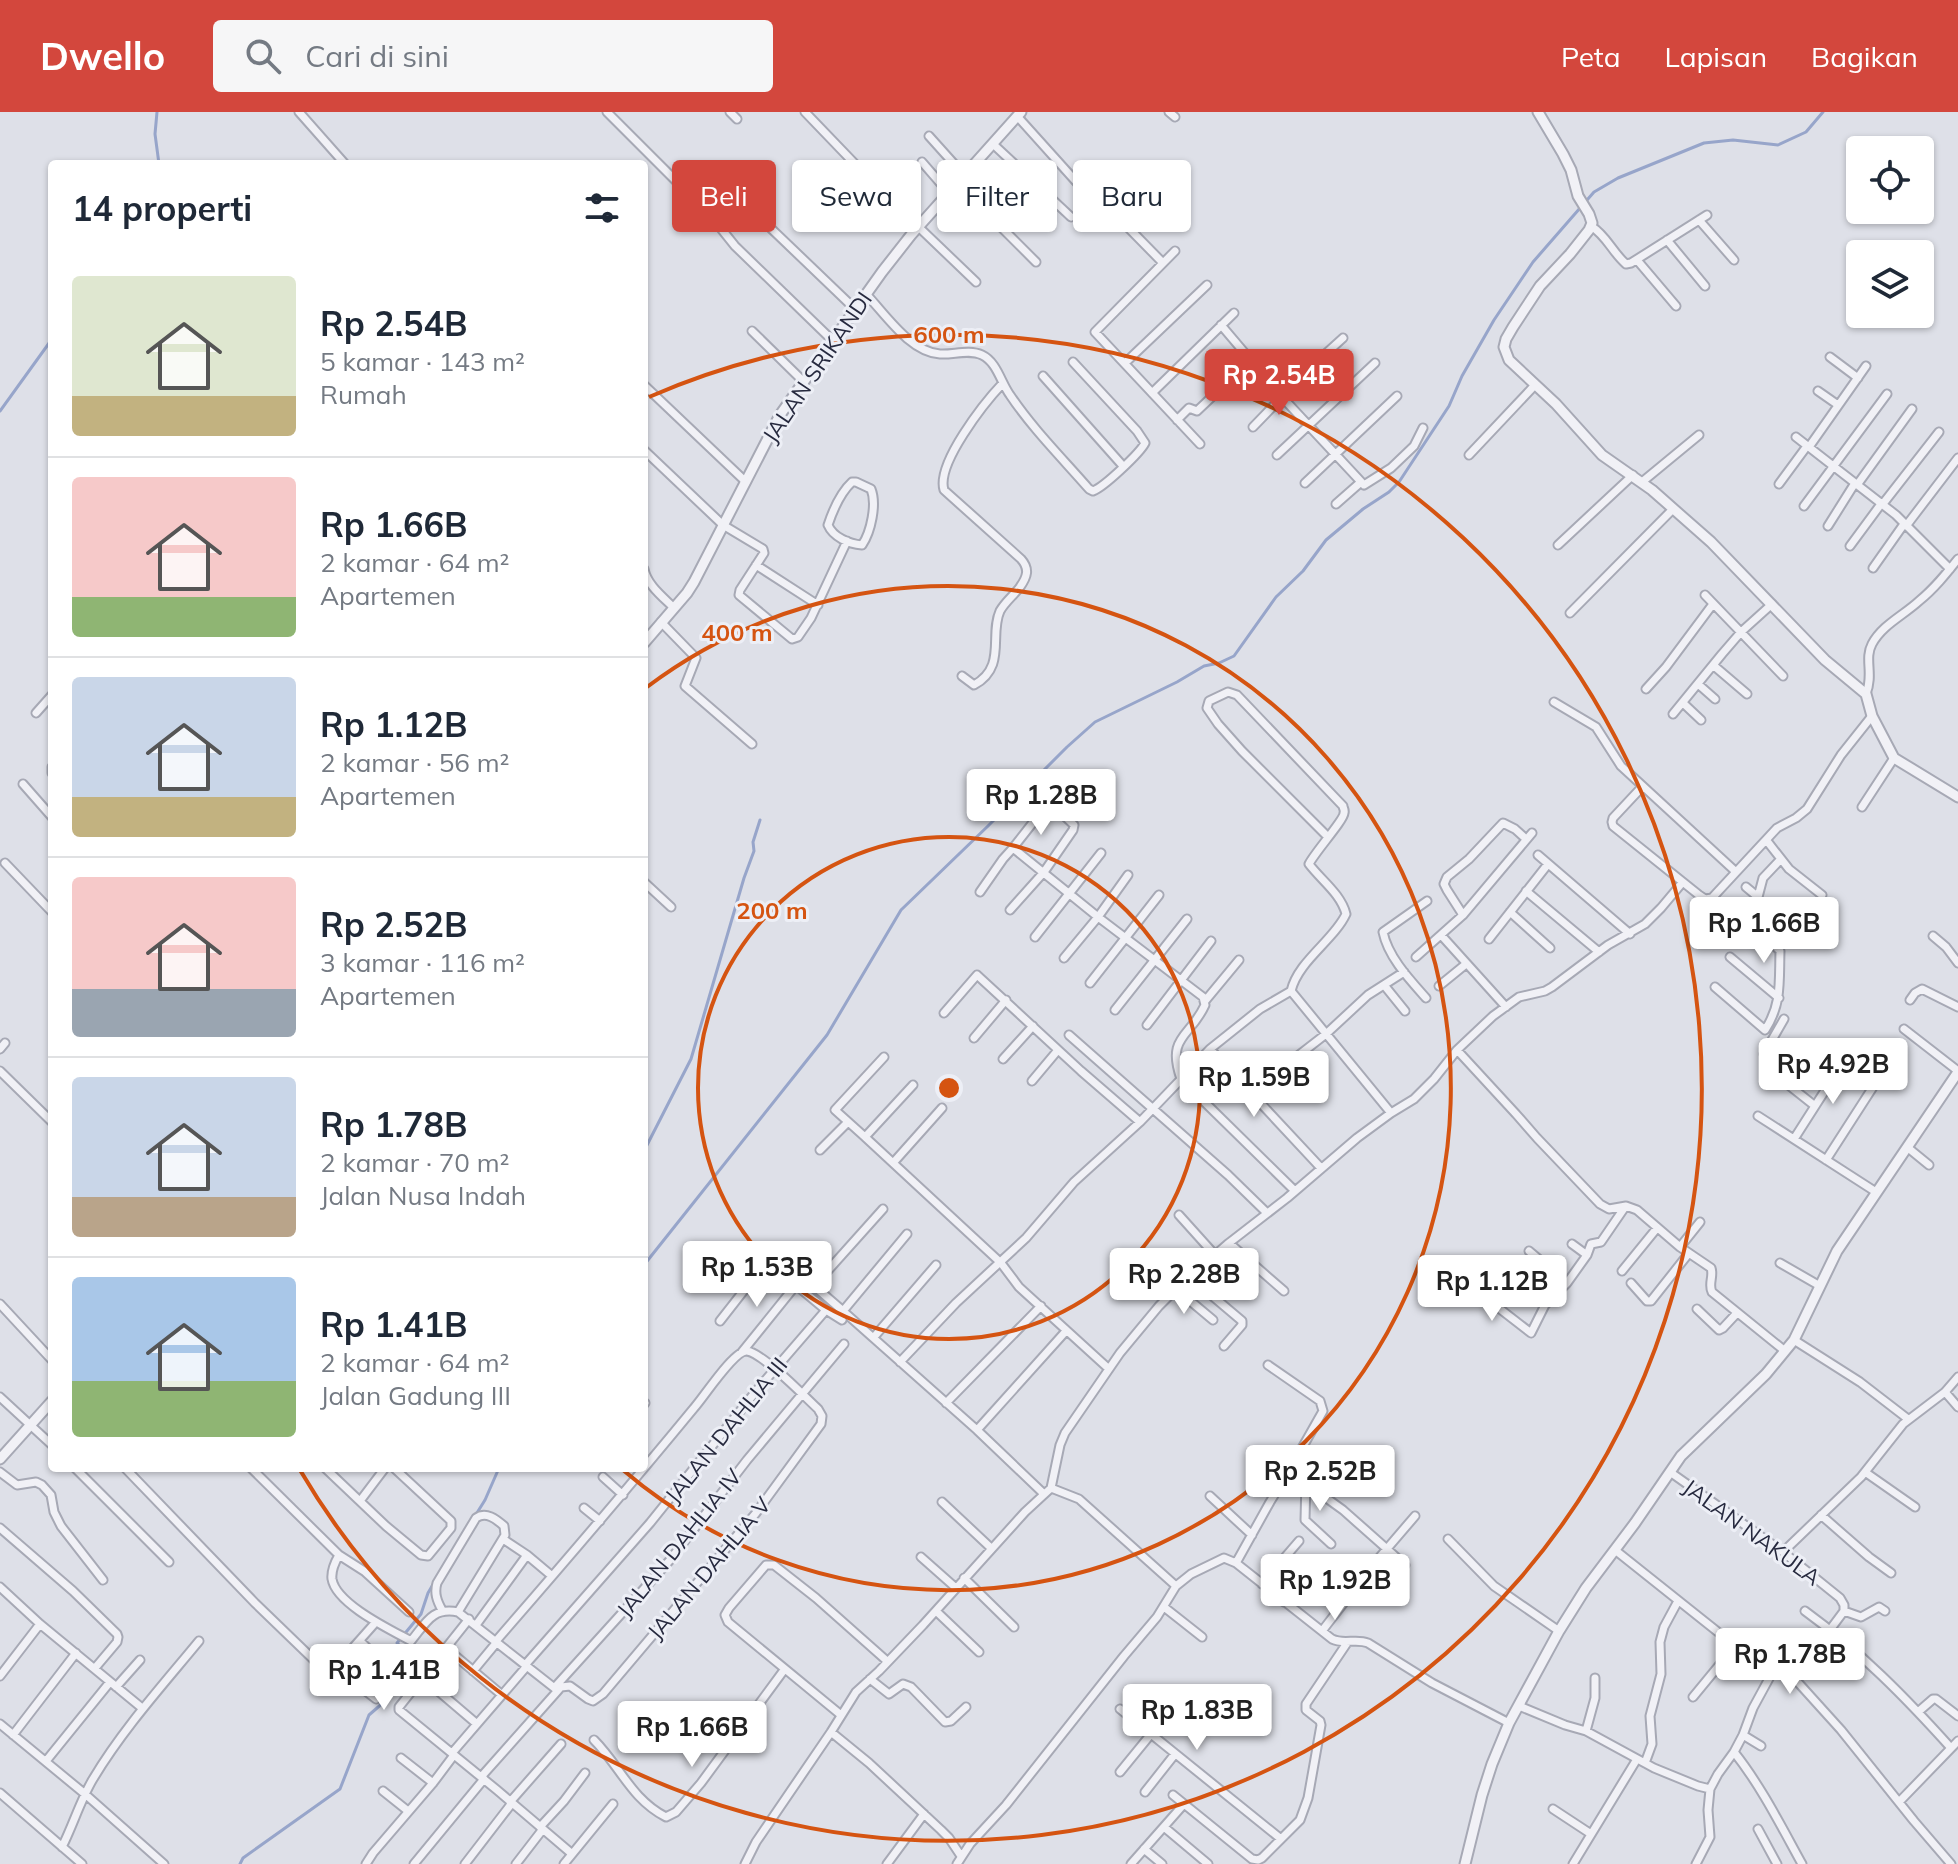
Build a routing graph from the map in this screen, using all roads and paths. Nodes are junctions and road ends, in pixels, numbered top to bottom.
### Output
1 (299, 112) edge
2 (607, 112) edge
3 (730, 112) edge
4 (805, 112) edge
5 (1538, 112) edge
6 (1019, 114) edge
7 (737, 119) dead end
8 (929, 136) dead end
9 (993, 144) junction
10 (341, 160) edge
11 (851, 160) edge
12 (947, 160) edge
13 (978, 160) edge
14 (922, 162) dead end
15 (937, 179) edge
16 (937, 205) edge
17 (1707, 215) dead end
18 (1071, 217) dead end
19 (1699, 220) junction
20 (921, 224) edge
21 (1591, 226) junction
22 (921, 228) edge
23 (775, 232) edge
24 (914, 232) edge
25 (1009, 232) edge
26 (1667, 240) junction
27 (1175, 251) dead end
28 (1637, 260) junction
29 (1734, 260) dead end
30 (1036, 262) dead end
31 (1163, 263) junction
32 (976, 282) dead end
33 (1207, 285) dead end
34 (1705, 286) dead end
35 (866, 294) junction
36 (1676, 306) dead end
37 (855, 309) junction
38 (1234, 313) dead end
39 (1221, 325) junction
40 (752, 331) dead end
41 (1343, 338) dead end
42 (833, 341) junction
43 (1830, 357) dead end
44 (1073, 362) dead end
45 (1125, 363) junction
46 (1375, 363) dead end
47 (1866, 366) dead end
48 (1043, 376) dead end
49 (1858, 378) junction
50 (804, 382) junction
51 (1003, 383) junction
52 (1535, 385) junction
53 (648, 389) edge
54 (1818, 391) dead end
55 (1217, 392) dead end
56 (1152, 393) junction
57 (1887, 394) dead end
58 (1281, 396) junction
59 (1397, 396) dead end
60 (1838, 405) junction
61 (1912, 409) dead end
62 (1177, 420) junction
63 (1309, 426) junction
64 (1253, 427) dead end
65 (1423, 428) dead end
66 (1939, 432) dead end
67 (1699, 435) dead end
68 (1796, 437) dead end
69 (1200, 444) dead end
70 (1808, 446) junction
71 (648, 454) edge
72 (1336, 454) junction
73 (1277, 455) dead end
74 (1469, 455) dead end
75 (1958, 458) edge
76 (1832, 465) junction
77 (1123, 466) junction
78 (1633, 475) junction
79 (746, 482) junction
80 (1361, 482) junction
81 (1642, 482) junction
82 (1305, 483) dead end
83 (1779, 484) dead end
84 (1856, 484) junction
85 (1336, 504) dead end
86 (1882, 504) junction
87 (1804, 506) dead end
88 (1673, 509) junction
89 (723, 525) junction
90 (1905, 525) junction
91 (1828, 526) dead end
92 (847, 541) junction
93 (1558, 545) dead end
94 (1850, 546) dead end
95 (1958, 559) edge
96 (756, 565) junction
97 (1873, 568) dead end
98 (1950, 569) junction
99 (648, 580) edge
100 (1705, 595) dead end
101 (1713, 604) junction
102 (1772, 604) junction
103 (818, 605) junction
104 (674, 608) junction
105 (1570, 613) dead end
106 (661, 622) junction
107 (1741, 632) junction
108 (648, 638) edge
109 (1713, 665) junction
110 (962, 676) dead end
111 (1783, 676) dead end
112 (1698, 684) junction
113 (1646, 689) dead end
114 (1747, 694) dead end
115 (1866, 694) junction
116 (1715, 699) dead end
117 (48, 700) edge
118 (1554, 702) dead end
119 (1683, 703) junction
120 (36, 713) dead end
121 (1673, 714) dead end
122 (1872, 716) junction
123 (1701, 720) dead end
124 (752, 744) dead end
125 (1894, 758) junction
126 (23, 784) dead end
127 (1642, 787) junction
128 (1958, 797) edge
129 (1862, 807) dead end
130 (48, 812) edge
131 (1327, 836) junction
132 (1767, 841) junction
133 (1013, 848) junction
134 (1101, 853) dead end
135 (1538, 855) dead end
136 (1781, 859) junction
137 (5, 863) dead end
138 (1548, 864) junction
139 (1735, 871) junction
140 (1044, 872) junction
141 (1128, 875) dead end
142 (1682, 883) junction
143 (648, 886) edge
144 (1746, 887) dead end
145 (1526, 891) junction
146 (980, 892) dead end
147 (1069, 894) junction
148 (1159, 895) dead end
149 (1822, 895) dead end
150 (1758, 897) junction
151 (1427, 901) dead end
152 (671, 907) dead end
153 (48, 908) edge
154 (1010, 910) dead end
155 (1725, 910) dead end
156 (1510, 912) junction
157 (1463, 915) junction
158 (1098, 917) junction
159 (1187, 919) dead end
160 (1758, 929) junction
161 (1630, 934) junction
162 (1441, 935) junction
163 (1933, 936) dead end
164 (1035, 937) dead end
165 (1125, 937) junction
166 (1489, 939) dead end
167 (1211, 941) dead end
168 (1550, 948) dead end
169 (1599, 952) junction
170 (1416, 957) dead end
171 (1730, 957) dead end
172 (1064, 958) dead end
173 (1154, 960) junction
174 (1239, 960) dead end
175 (1958, 963) edge
176 (1466, 964) junction
177 (1404, 972) junction
178 (1182, 981) junction
179 (1090, 983) dead end
180 (1384, 985) junction
181 (1439, 986) dead end
182 (1715, 987) dead end
183 (1291, 991) junction
184 (1426, 998) dead end
185 (1779, 998) junction
186 (1006, 1000) junction
187 (1910, 1000) dead end
188 (1205, 1001) junction
189 (1506, 1007) junction
190 (1958, 1007) edge
191 (1115, 1010) dead end
192 (1405, 1011) dead end
193 (944, 1013) dead end
194 (1784, 1019) dead end
195 (1147, 1025) dead end
196 (1033, 1026) junction
197 (1904, 1029) dead end
198 (1326, 1034) junction
199 (1069, 1035) dead end
200 (974, 1038) dead end
201 (1811, 1044) dead end
202 (1210, 1049) junction
203 (1058, 1050) junction
204 (1457, 1050) junction
205 (1847, 1056) dead end
206 (884, 1057) dead end
207 (1003, 1059) dead end
208 (0, 1071) edge
209 (1958, 1071) edge
210 (1181, 1079) junction
211 (1032, 1081) dead end
212 (1786, 1083) junction
213 (913, 1085) dead end
214 (1873, 1087) dead end
215 (1250, 1093) junction
216 (1815, 1106) junction
217 (942, 1108) dead end
218 (1153, 1109) junction
219 (1391, 1113) junction
220 (1758, 1116) dead end
221 (48, 1118) edge
222 (848, 1122) junction
223 (1140, 1122) junction
224 (865, 1137) junction
225 (1794, 1139) junction
226 (1907, 1147) junction
227 (820, 1150) dead end
228 (1826, 1160) junction
229 (893, 1163) junction
230 (1929, 1165) dead end
231 (1321, 1168) junction
232 (1295, 1191) junction
233 (1876, 1192) junction
234 (1626, 1206) junction
235 (883, 1209) dead end
236 (1267, 1213) junction
237 (1179, 1215) dead end
238 (1700, 1222) dead end
239 (1657, 1228) junction
240 (907, 1234) dead end
241 (1229, 1243) junction
242 (1572, 1244) dead end
243 (1680, 1247) junction
244 (1529, 1251) dead end
245 (1689, 1253) junction
246 (1215, 1255) junction
247 (1587, 1255) junction
248 (1001, 1263) junction
249 (1780, 1263) dead end
250 (1493, 1264) dead end
251 (936, 1265) dead end
252 (791, 1266) dead end
253 (1622, 1271) dead end
254 (1190, 1277) junction
255 (1567, 1283) junction
256 (1631, 1283) dead end
257 (796, 1285) junction
258 (814, 1286) junction
259 (1820, 1286) junction
260 (1473, 1288) dead end
261 (1176, 1289) junction
262 (1284, 1291) dead end
263 (0, 1304) edge
264 (1545, 1305) junction
265 (1041, 1306) junction
266 (1697, 1309) dead end
267 (826, 1310) junction
268 (1737, 1313) junction
269 (843, 1316) junction
270 (1213, 1320) dead end
271 (720, 1321) dead end
272 (1066, 1331) junction
273 (874, 1337) junction
274 (1794, 1340) junction
275 (844, 1344) dead end
276 (1224, 1346) dead end
277 (1785, 1351) junction
278 (741, 1352) junction
279 (48, 1356) edge
280 (900, 1362) junction
281 (1268, 1365) dead end
282 (775, 1369) junction
283 (1109, 1369) junction
284 (1958, 1377) edge
285 (1945, 1392) junction
286 (802, 1395) junction
287 (0, 1397) edge
288 (946, 1403) junction
289 (48, 1405) edge
290 (1958, 1407) edge
291 (1908, 1419) junction
292 (30, 1425) junction
293 (977, 1430) junction
294 (48, 1441) edge
295 (0, 1459) edge
296 (648, 1463) edge
297 (1289, 1471) junction
298 (0, 1472) edge
299 (79, 1472) edge
300 (129, 1472) edge
301 (255, 1472) edge
302 (329, 1472) edge
303 (382, 1472) edge
304 (398, 1472) edge
305 (641, 1472) edge
306 (1670, 1472) junction
307 (1865, 1472) junction
308 (603, 1477) dead end
309 (1306, 1481) junction
310 (1051, 1488) junction
311 (1044, 1494) junction
312 (623, 1495) junction
313 (1210, 1496) dead end
314 (360, 1501) junction
315 (942, 1502) dead end
316 (1915, 1507) dead end
317 (584, 1508) dead end
318 (1821, 1515) junction
319 (1415, 1516) dead end
320 (600, 1521) junction
321 (0, 1528) edge
322 (1252, 1535) junction
323 (503, 1539) junction
324 (1448, 1539) dead end
325 (1299, 1541) dead end
326 (1331, 1544) dead end
327 (991, 1548) junction
328 (1387, 1548) junction
329 (1615, 1550) junction
330 (1783, 1552) junction
331 (339, 1555) junction
332 (527, 1555) junction
333 (921, 1557) dead end
334 (1317, 1560) dead end
335 (169, 1562) dead end
336 (1236, 1563) junction
337 (1405, 1565) dead end
338 (1891, 1573) dead end
339 (552, 1576) junction
340 (964, 1578) junction
341 (103, 1580) dead end
342 (1262, 1584) junction
343 (1176, 1586) junction
344 (0, 1587) edge
345 (956, 1588) junction
346 (1678, 1601) junction
347 (1284, 1602) junction
348 (1164, 1607) junction
349 (442, 1610) junction
350 (936, 1611) junction
351 (1805, 1611) dead end
352 (1844, 1611) junction
353 (1885, 1611) dead end
354 (409, 1612) dead end
355 (458, 1612) junction
356 (469, 1619) junction
357 (375, 1623) junction
358 (40, 1624) junction
359 (476, 1625) junction
360 (1014, 1627) dead end
361 (1830, 1629) junction
362 (1322, 1631) junction
363 (1559, 1631) junction
364 (1202, 1637) dead end
365 (199, 1641) dead end
366 (360, 1641) junction
367 (496, 1642) junction
368 (1347, 1643) junction
369 (1735, 1646) junction
370 (446, 1648) junction
371 (979, 1652) dead end
372 (76, 1653) junction
373 (140, 1660) dead end
374 (314, 1660) dead end
375 (887, 1661) junction
376 (385, 1665) dead end
377 (526, 1666) junction
378 (95, 1668) junction
379 (784, 1670) junction
380 (473, 1671) junction
381 (1772, 1673) junction
382 (0, 1676) edge
383 (423, 1678) junction
384 (1595, 1678) dead end
385 (1794, 1678) junction
386 (870, 1679) junction
387 (113, 1685) junction
388 (555, 1689) junction
389 (502, 1695) junction
390 (1693, 1697) dead end
391 (376, 1699) dead end
392 (1519, 1706) junction
393 (966, 1707) dead end
394 (142, 1708) junction
395 (1120, 1709) dead end
396 (1918, 1712) junction
397 (841, 1715) junction
398 (1958, 1716) edge
399 (1509, 1723) junction
400 (0, 1724) edge
401 (477, 1724) junction
402 (1586, 1731) junction
403 (831, 1732) junction
404 (1151, 1734) junction
405 (13, 1735) junction
406 (1743, 1735) junction
407 (594, 1740) dead end
408 (1958, 1741) edge
409 (561, 1744) dead end
410 (1761, 1746) dead end
411 (1951, 1748) junction
412 (1734, 1752) junction
413 (453, 1754) junction
414 (1175, 1754) junction
415 (401, 1758) dead end
416 (1637, 1759) junction
417 (46, 1761) junction
418 (1645, 1763) junction
419 (1120, 1772) dead end
420 (585, 1773) dead end
421 (482, 1778) junction
422 (433, 1783) junction
423 (1710, 1789) junction
424 (383, 1791) dead end
425 (1145, 1792) dead end
426 (0, 1793) edge
427 (85, 1794) junction
428 (1173, 1795) dead end
429 (511, 1802) junction
430 (1899, 1802) junction
431 (613, 1804) dead end
432 (1184, 1804) junction
433 (1553, 1809) dead end
434 (408, 1811) junction
435 (924, 1814) junction
436 (1164, 1827) junction
437 (542, 1828) junction
438 (1758, 1829) dead end
439 (1591, 1834) junction
440 (1281, 1839) junction
441 (62, 1847) junction
442 (1144, 1849) junction
443 (571, 1853) junction
444 (959, 1860) edge
445 (82, 1864) edge
446 (164, 1864) edge
447 (366, 1864) edge
448 (414, 1864) edge
449 (465, 1864) edge
450 (516, 1864) edge
451 (564, 1864) edge
452 (745, 1864) edge
453 (887, 1864) edge
454 (1131, 1864) edge
455 (1162, 1864) edge
456 (1208, 1864) edge
457 (1465, 1864) edge
458 (1573, 1864) edge
459 (1696, 1864) edge
460 (1777, 1864) edge
461 (1801, 1864) edge
462 (1951, 1864) edge

1 - 10 street
2 - 42 street
3 - 7 street
4 - 11 street
5 - 21 street
6 - 9 street, JALAN SRIKANDI
6 - 31 street
8 - 12 street
9 - 13 street, JALAN SRIKANDI
9 - 18 street
14 - 15 street
16 - 20 street, JALAN SRIKANDI
17 - 19 street
19 - 26 street
19 - 29 street
21 - 28 street
21 - 52 street
22 - 32 street
23 - 37 street
24 - 35 street, JALAN SRIKANDI
25 - 30 street
26 - 28 street
26 - 34 street
27 - 31 street
28 - 36 street
31 - 45 street
33 - 45 street
35 - 37 street, JALAN SRIKANDI
35 - 51 street
37 - 42 street, JALAN SRIKANDI
38 - 39 street
39 - 56 street
39 - 58 street
40 - 50 street
41 - 58 street
42 - 50 street, JALAN SRIKANDI
43 - 49 street
44 - 77 street
45 - 56 street
46 - 63 street
47 - 49 street
48 - 77 street
49 - 60 street
50 - 79 street, JALAN SRIKANDI
51 - 77 street
51 - 110 street
52 - 74 street
52 - 78 street
53 - 79 street
54 - 60 street
55 - 62 street
56 - 62 street
57 - 76 street
58 - 63 street
58 - 64 street
59 - 72 street
60 - 70 street
61 - 84 street
62 - 69 street
63 - 72 street
63 - 73 street
65 - 80 street
66 - 86 street
67 - 81 street
68 - 70 street
70 - 76 street
70 - 83 street
71 - 89 street
72 - 80 street
72 - 82 street
75 - 90 street
76 - 84 street
76 - 87 street
78 - 81 street
78 - 93 street
79 - 89 street, JALAN SRIKANDI
80 - 85 street
81 - 88 street
84 - 86 street
84 - 91 street
86 - 90 street
86 - 94 street
88 - 102 street
88 - 105 street
89 - 96 street
89 - 104 street, JALAN SRIKANDI
90 - 97 street
90 - 98 street
92 - 92 street
92 - 103 street
95 - 98 street
96 - 103 street
96 - 103 street
98 - 115 street
99 - 104 street
100 - 101 street
101 - 107 street
101 - 113 street
102 - 107 street
102 - 115 street
104 - 106 street, JALAN SRIKANDI
106 - 108 street, JALAN SRIKANDI
106 - 124 street
107 - 109 street
107 - 111 street
109 - 112 street
109 - 114 street
112 - 116 street
112 - 119 street
115 - 122 street
117 - 120 street
118 - 127 street
119 - 121 street
119 - 123 street
122 - 125 street
122 - 132 street
125 - 128 street
125 - 129 street
126 - 130 street
127 - 139 street
127 - 142 street
131 - 131 street
131 - 183 street
132 - 136 street
132 - 139 street
133 - 140 street
133 - 140 street
133 - 146 street
134 - 147 street
135 - 138 street
136 - 149 street
136 - 150 street
137 - 153 street
138 - 145 street
138 - 161 street
139 - 142 street
140 - 147 street
140 - 154 street
141 - 158 street
142 - 161 street
143 - 152 street
144 - 150 street
145 - 156 street
145 - 169 street
147 - 158 street
147 - 164 street
148 - 165 street
150 - 160 street
151 - 177 street
155 - 160 street
156 - 166 street
156 - 168 street
157 - 157 street
157 - 162 street
158 - 165 street
158 - 172 street
159 - 173 street
160 - 185 street
161 - 169 street
162 - 170 street
162 - 176 street
163 - 175 street
165 - 173 street
165 - 179 street
167 - 178 street
169 - 189 street
171 - 185 street
173 - 178 street
173 - 191 street
174 - 188 street
176 - 181 street
176 - 189 street
177 - 180 street
177 - 184 street
178 - 188 street
178 - 195 street
180 - 192 street
180 - 198 street
182 - 185 street
183 - 198 street
183 - 202 street
186 - 193 street
186 - 196 street
186 - 200 street
187 - 190 street
188 - 210 street
189 - 204 street
194 - 212 street
196 - 203 street
196 - 207 street
197 - 209 street
198 - 215 street
198 - 219 street
199 - 218 street
201 - 212 street
202 - 210 street
202 - 215 street
203 - 211 street
203 - 223 street
204 - 219 street
204 - 234 street
205 - 216 street
206 - 222 street
208 - 221 street
209 - 226 street
210 - 218 street
210 - 232 street
212 - 216 street
213 - 224 street
214 - 228 street
215 - 231 street
216 - 225 street
217 - 229 street
218 - 223 street
218 - 236 street
219 - 231 street
220 - 225 street
222 - 224 street
222 - 227 street
223 - 248 street
224 - 229 street
225 - 228 street
226 - 230 street
226 - 233 street
228 - 233 street
229 - 248 street
231 - 232 street
232 - 236 street
233 - 259 street
234 - 239 street
234 - 247 street
235 - 258 street
236 - 241 street
237 - 246 street
238 - 243 street
239 - 243 street
239 - 253 street
240 - 269 street
241 - 246 street
241 - 262 street
242 - 247 street
243 - 245 street
244 - 255 street
245 - 256 street
245 - 268 street
246 - 254 street
247 - 255 street
248 - 265 street
248 - 280 street
249 - 259 street
250 - 264 street
251 - 273 street
252 - 258 street
254 - 261 street
254 - 276 street
255 - 264 street
257 - 267 street
257 - 271 street
257 - 278 street
258 - 269 street
259 - 274 street
260 - 264 street
261 - 270 street
261 - 283 street
263 - 279 street
265 - 272 street
265 - 288 street
266 - 268 street
267 - 269 street
267 - 282 street, JALAN DAHLIA III
268 - 277 street
269 - 273 street
272 - 283 street
272 - 293 street
273 - 280 street
274 - 277 street
274 - 291 street
275 - 286 street, JALAN DAHLIA IV
277 - 306 street
278 - 282 street
278 - 296 street
280 - 288 street
281 - 297 street
282 - 286 street
282 - 377 street, JALAN DAHLIA III
283 - 310 street
284 - 285 street
285 - 290 street
285 - 291 street
286 - 388 street, JALAN DAHLIA IV
286 - 388 street, JALAN DAHLIA V
287 - 292 street
288 - 293 street
289 - 292 street
291 - 307 street
292 - 294 street
292 - 295 street
293 - 311 street
297 - 309 street
297 - 322 street
298 - 341 street
299 - 335 street
300 - 374 street
301 - 331 street
302 - 314 street
303 - 314 street
304 - 314 street
305 - 312 street
306 - 329 street
306 - 330 street, JALAN NAKULA
307 - 316 street
307 - 318 street
308 - 312 street
309 - 326 street
309 - 328 street
310 - 311 street
310 - 343 street
311 - 327 street
312 - 320 street
313 - 322 street
315 - 327 street
317 - 320 street
318 - 330 street
318 - 338 street
319 - 328 street
320 - 339 street
321 - 378 street
322 - 336 street
323 - 332 street
323 - 349 street
323 - 355 street
324 - 363 street
325 - 342 street
327 - 340 street
328 - 337 street
328 - 362 street
329 - 346 street
329 - 363 street
330 - 352 street, JALAN NAKULA
331 - 354 street
331 - 357 street
332 - 339 street
332 - 359 street
333 - 345 street
334 - 347 street
336 - 342 street
336 - 343 street
339 - 367 street
340 - 345 street
340 - 360 street
342 - 347 street
343 - 348 street
344 - 358 street
345 - 350 street
346 - 369 street
346 - 418 street
347 - 362 street
348 - 364 street
348 - 444 street
349 - 355 street
349 - 357 street
350 - 371 street
350 - 375 street
351 - 361 street
352 - 353 street
352 - 361 street
355 - 356 street
356 - 359 street
356 - 370 street
357 - 366 street
358 - 372 street
358 - 382 street
359 - 367 street
361 - 385 street
361 - 396 street
362 - 368 street
363 - 392 street
365 - 394 street
366 - 376 street
366 - 391 street
367 - 377 street
367 - 380 street
368 - 399 street
368 - 440 street
369 - 381 street
369 - 390 street
370 - 380 street
370 - 383 street
372 - 378 street
372 - 405 street
373 - 387 street
375 - 379 street
375 - 386 street
377 - 388 street
377 - 389 street, JALAN DAHLIA III
378 - 387 street
379 - 397 street
379 - 407 street
380 - 389 street
381 - 385 street
381 - 406 street
383 - 401 street
383 - 413 street
384 - 402 street
385 - 430 street
386 - 393 street
386 - 397 street
387 - 394 street
387 - 417 street
388 - 421 street, JALAN DAHLIA IV
389 - 401 street, JALAN DAHLIA III
392 - 399 street
392 - 402 street
394 - 427 street
395 - 404 street
396 - 398 street
396 - 411 street
397 - 403 street
399 - 457 street
400 - 405 street
401 - 413 street, JALAN DAHLIA III
402 - 416 street
403 - 435 street
403 - 452 street
404 - 414 street
404 - 419 street
405 - 417 street
406 - 410 street
406 - 412 street
408 - 411 street
409 - 429 street
411 - 430 street
412 - 423 street
412 - 461 street
413 - 421 street
413 - 422 street, JALAN DAHLIA III
414 - 425 street
414 - 440 street
415 - 422 street
416 - 418 street
416 - 439 street
417 - 427 street
418 - 423 street
420 - 437 street
421 - 429 street
421 - 448 street, JALAN DAHLIA IV
422 - 434 street, JALAN DAHLIA III
423 - 459 street
424 - 434 street
426 - 441 street
427 - 441 street
427 - 446 street
428 - 432 street
429 - 437 street
429 - 449 street
430 - 462 street
431 - 443 street
432 - 436 street
432 - 440 street
433 - 439 street
434 - 447 street, JALAN DAHLIA III
435 - 444 street
435 - 453 street
436 - 442 street
436 - 456 street
437 - 443 street
437 - 450 street
438 - 460 street
439 - 458 street
441 - 445 street
442 - 454 street
442 - 455 street
443 - 451 street

